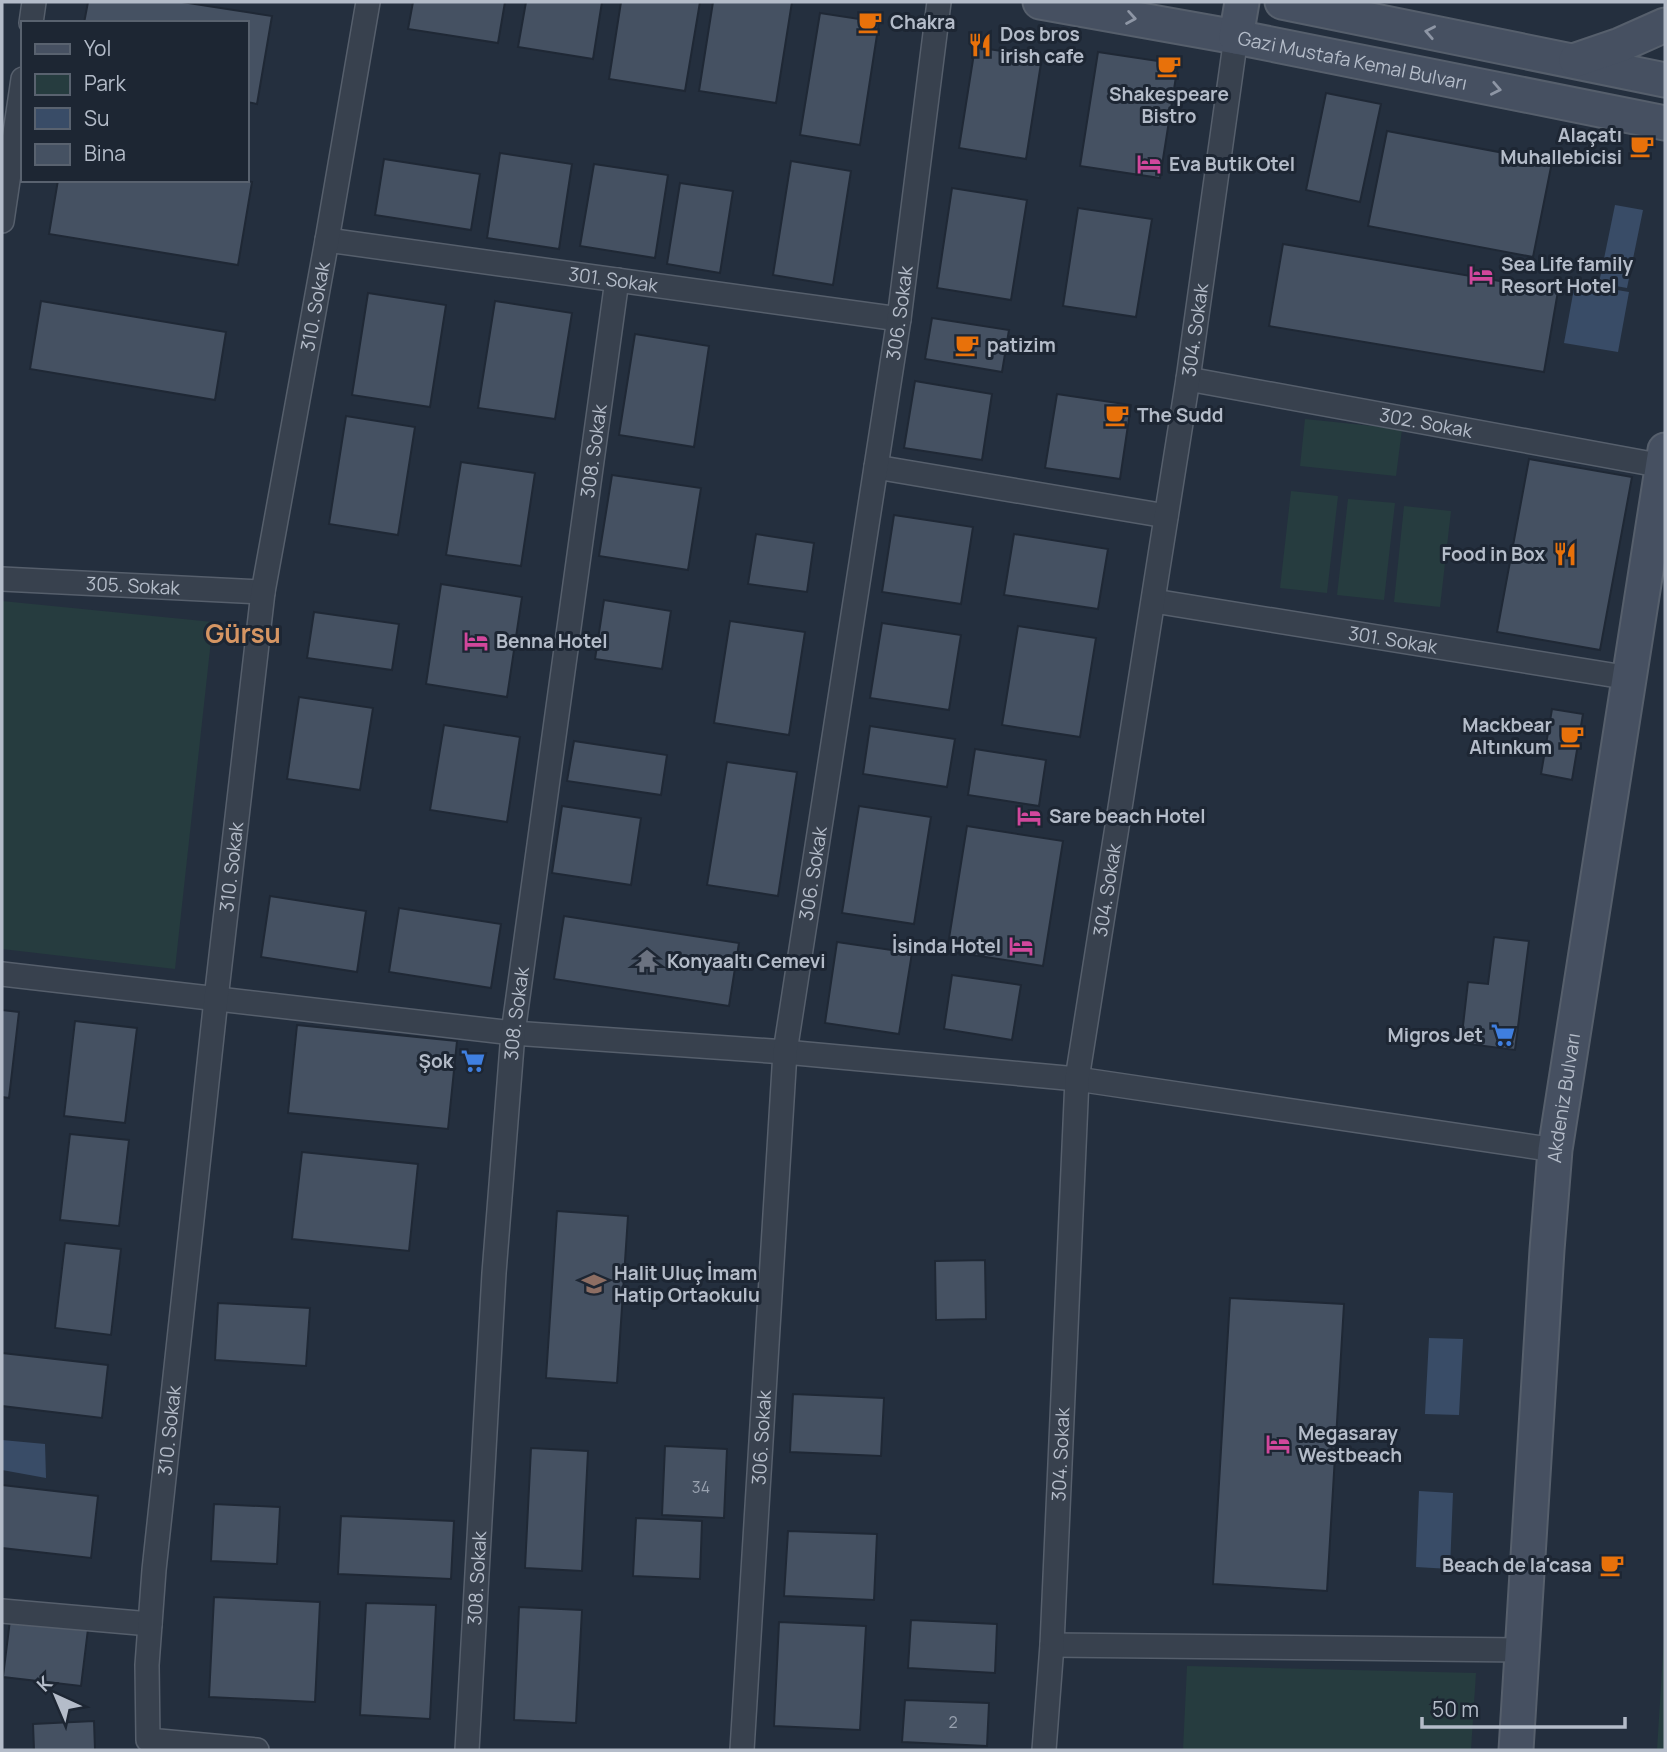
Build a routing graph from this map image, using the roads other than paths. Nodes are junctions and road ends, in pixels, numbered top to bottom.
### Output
1 (34, 2) edge
2 (368, 2) edge
3 (939, 2) edge
4 (1040, 2) edge
5 (1242, 2) edge
6 (1282, 2) edge
7 (31, 21) edge
8 (1665, 25) edge
9 (1236, 37) junction
10 (1573, 61) junction
11 (1665, 79) edge
12 (21, 93) edge
13 (1665, 123) edge
14 (2, 221) edge
15 (327, 240) junction
16 (617, 280) junction
17 (899, 319) junction
18 (1188, 379) junction
19 (1664, 458) edge
20 (876, 467) junction
21 (1166, 516) junction
22 (2, 579) edge
23 (263, 592) junction
24 (1154, 601) junction
25 (1630, 678) junction
26 (2, 974) edge
27 (216, 999) junction
28 (513, 1032) junction
29 (785, 1052) junction
30 (1077, 1079) junction
31 (1555, 1150) junction
32 (2, 1611) edge
33 (150, 1624) junction
34 (1052, 1645) junction
35 (1522, 1650) junction
36 (257, 1750) edge
37 (467, 1750) edge
38 (742, 1750) edge
39 (1044, 1750) edge
40 (1516, 1750) edge

1 - 7 street
2 - 15 street, 310. Sokak
3 - 17 street, 306. Sokak
4 -> 9 main road, Gazi Mustafa Kemal Bulvarı
5 - 9 main road
10 -> 6 main road
8 - 10 main road
9 -> 13 main road, Gazi Mustafa Kemal Bulvarı
9 - 18 street, 304. Sokak
10 - 11 main road
12 - 14 street
15 - 16 street, 301. Sokak
15 - 23 street, 310. Sokak
16 - 17 street, 301. Sokak
16 - 28 street, 308. Sokak
17 - 20 street, 306. Sokak
18 - 19 street, 302. Sokak
18 - 21 street, 304. Sokak
19 - 25 main road, Akdeniz Bulvarı
20 - 21 street
20 - 29 street, 306. Sokak
21 - 24 street, 304. Sokak
22 - 23 street, 305. Sokak
23 - 27 street, 310. Sokak
24 - 25 street, 301. Sokak
24 - 30 street, 304. Sokak
25 - 31 main road, Akdeniz Bulvarı
26 - 27 street
27 - 28 street
27 - 33 street, 310. Sokak
28 - 29 street
28 - 37 street, 308. Sokak
29 - 30 street
29 - 38 street, 306. Sokak
30 - 31 street
30 - 34 street, 304. Sokak
31 - 35 main road, Akdeniz Bulvarı
32 - 33 street
33 - 36 street, 310. Sokak
34 - 35 street
34 - 39 street, 304. Sokak
35 - 40 main road, Akdeniz Bulvarı

